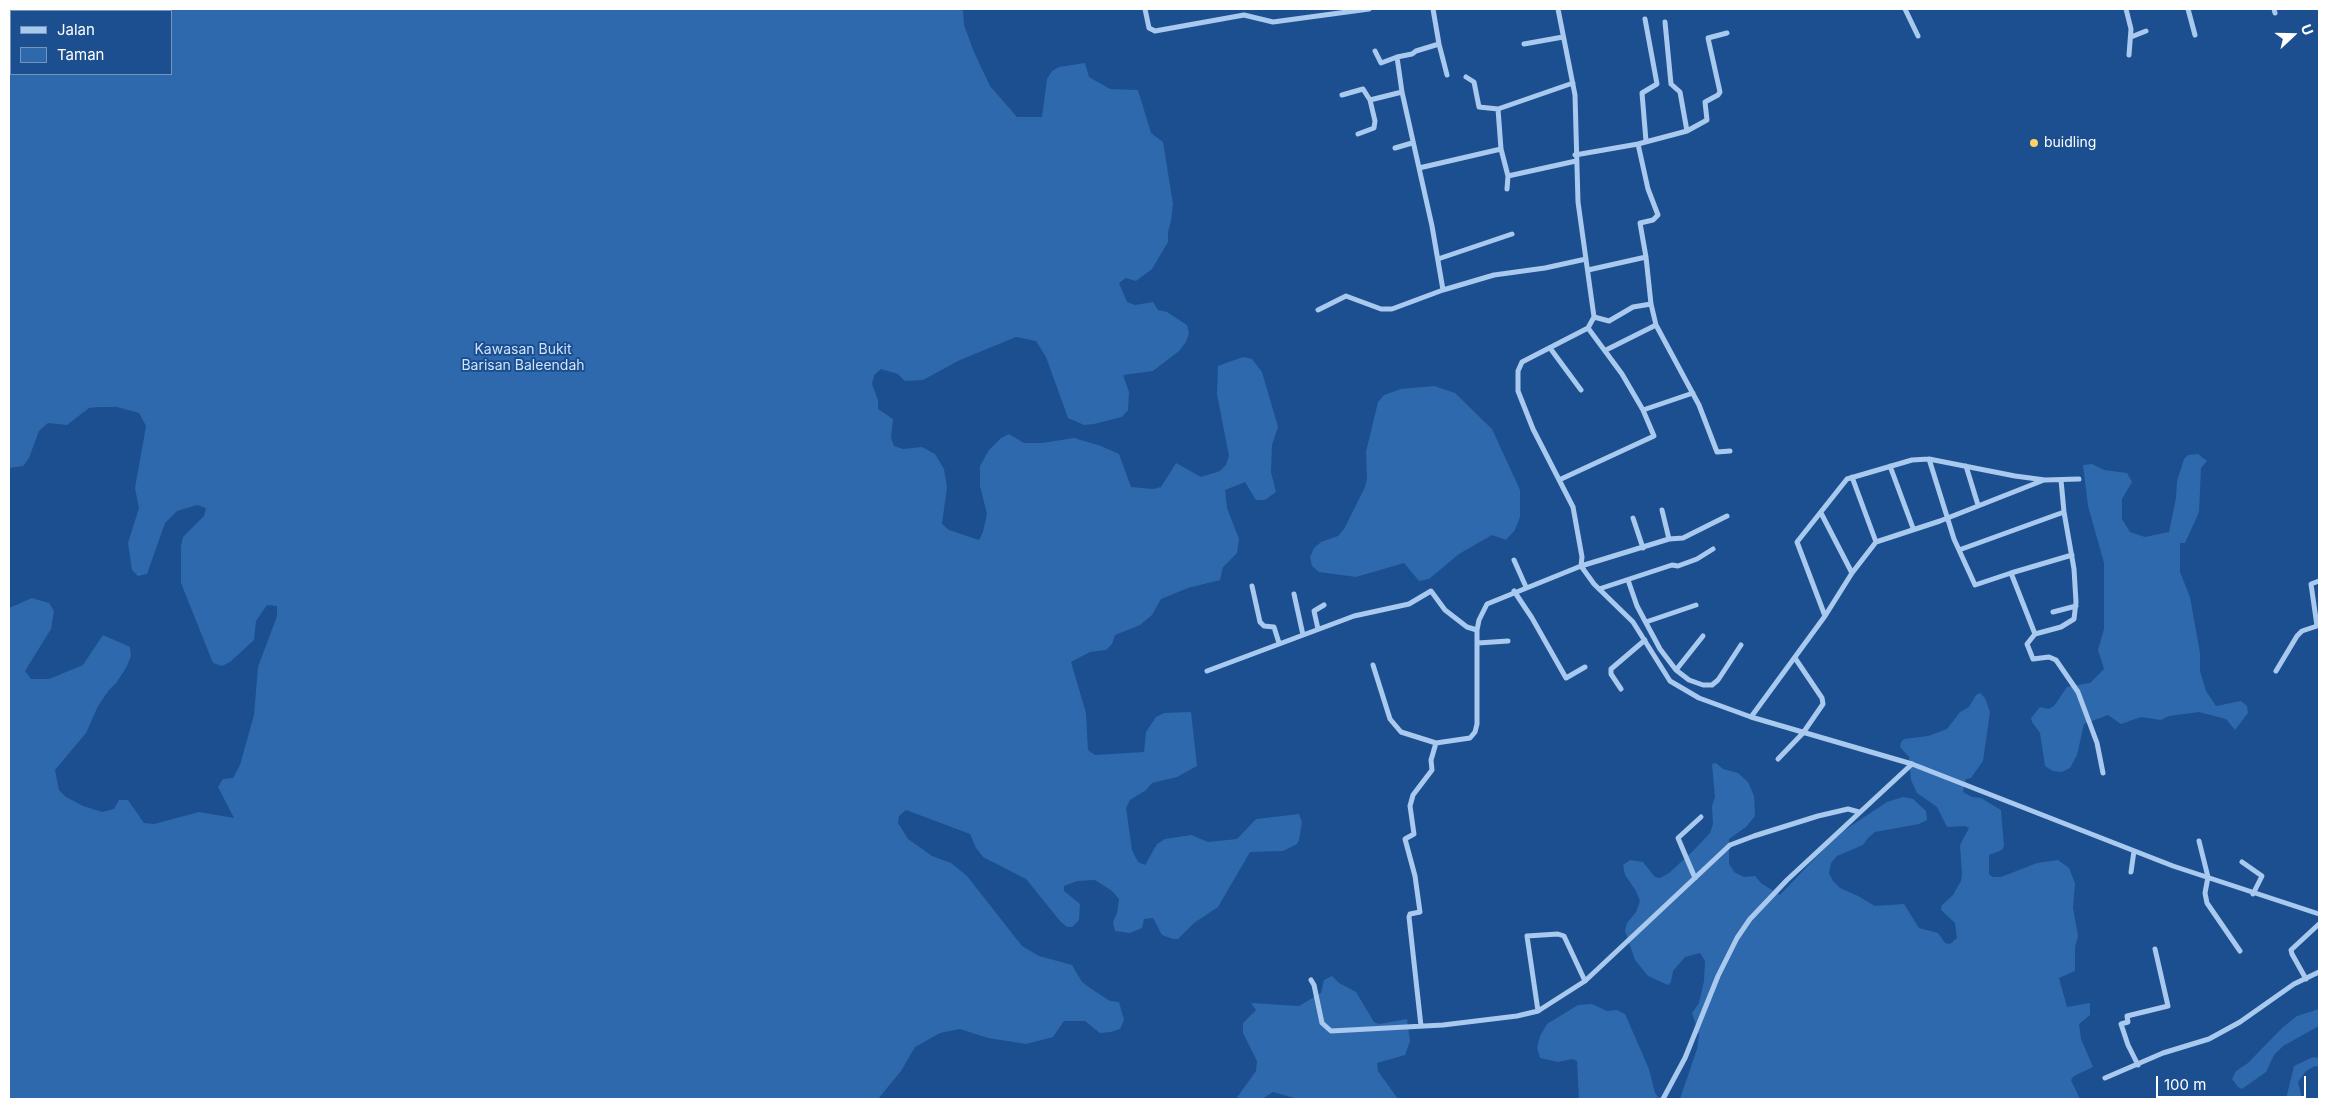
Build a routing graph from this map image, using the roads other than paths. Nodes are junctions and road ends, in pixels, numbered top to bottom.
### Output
1 (1145, 9) edge
2 (1369, 9) edge
3 (1433, 9) edge
4 (1558, 9) edge
5 (1905, 9) edge
6 (2126, 9) edge
7 (2188, 9) edge
8 (1645, 20) dead end
9 (1665, 22) dead end
10 (2146, 31) dead end
11 (1727, 33) dead end
12 (2195, 35) dead end
13 (1918, 36) dead end
14 (2131, 36) junction
15 (1563, 37) junction
16 (1438, 44) junction
17 (1524, 44) dead end
18 (1375, 51) dead end
19 (2129, 55) dead end
20 (1397, 57) junction
21 (1447, 76) dead end
22 (1466, 77) dead end
23 (1573, 83) junction
24 (1402, 92) junction
25 (1342, 95) dead end
26 (1370, 100) junction
27 (1498, 109) junction
28 (1687, 131) junction
29 (1358, 134) dead end
30 (1646, 141) junction
31 (1412, 143) junction
32 (1638, 144) junction
33 (1395, 148) dead end
34 (1501, 149) junction
35 (1576, 158) junction
36 (1419, 168) junction
37 (1508, 176) junction
38 (1507, 189) dead end
39 (1512, 234) dead end
40 (1646, 257) junction
41 (1438, 259) junction
42 (1586, 259) junction
43 (1588, 270) junction
44 (1443, 290) junction
45 (1651, 304) junction
46 (1318, 310) dead end
47 (1594, 317) junction
48 (1656, 326) junction
49 (1588, 328) junction
50 (1550, 348) junction
51 (1606, 350) junction
52 (1581, 390) dead end
53 (1693, 393) junction
54 (1644, 410) junction
55 (1730, 451) dead end
56 (1930, 460) junction
57 (1890, 466) junction
58 (1966, 466) junction
59 (1852, 477) junction
60 (2079, 479) dead end
61 (1559, 480) junction
62 (2045, 480) junction
63 (2061, 480) junction
64 (1978, 505) junction
65 (1662, 510) dead end
66 (2064, 512) junction
67 (1821, 513) junction
68 (1727, 516) dead end
69 (1947, 516) junction
70 (1633, 518) dead end
71 (1912, 528) junction
72 (1670, 539) junction
73 (1876, 542) junction
74 (1643, 548) junction
75 (1713, 549) dead end
76 (1959, 550) junction
77 (2072, 555) junction
78 (1514, 560) dead end
79 (1581, 566) junction
80 (1852, 573) junction
81 (2011, 573) junction
82 (1628, 580) junction
83 (2319, 582) edge
84 (1252, 586) dead end
85 (1526, 588) junction
86 (1599, 589) junction
87 (1514, 591) junction
88 (1294, 594) dead end
89 (1324, 605) dead end
90 (1696, 605) dead end
91 (2076, 606) junction
92 (2052, 612) dead end
93 (1825, 616) junction
94 (1646, 622) junction
95 (1318, 629) junction
96 (1477, 630) junction
97 (2035, 634) junction
98 (1302, 635) junction
99 (1703, 636) dead end
100 (1645, 640) junction
101 (1508, 641) dead end
102 (1280, 643) junction
103 (1478, 643) junction
104 (1741, 645) dead end
105 (1795, 658) junction
106 (1373, 665) dead end
107 (1585, 667) dead end
108 (1676, 670) junction
109 (1207, 671) dead end
110 (2276, 671) dead end
111 (1621, 689) dead end
112 (1751, 718) junction
113 (1803, 733) junction
114 (1436, 743) junction
115 (1778, 759) dead end
116 (1912, 764) junction
117 (2103, 773) dead end
118 (1859, 812) junction
119 (1701, 817) dead end
120 (2199, 841) dead end
121 (2134, 851) junction
122 (2242, 862) dead end
123 (2131, 872) dead end
124 (2208, 877) junction
125 (1695, 878) junction
126 (2253, 894) junction
127 (2319, 914) edge
128 (2319, 924) edge
129 (2155, 949) dead end
130 (2240, 951) dead end
131 (2319, 972) edge
132 (2306, 978) junction
133 (1311, 980) dead end
134 (1585, 981) junction
135 (1538, 1011) junction
136 (1421, 1026) junction
137 (2138, 1065) junction
138 (2105, 1078) dead end
139 (1663, 1099) edge

1 - 2 street
3 - 16 street
4 - 15 street
5 - 13 street
6 - 14 street
7 - 12 street
8 - 30 street
9 - 28 street
10 - 14 street
11 - 28 street
14 - 19 street
15 - 17 street
15 - 23 street
16 - 20 street
16 - 21 street
18 - 20 street
20 - 24 street
22 - 27 street
23 - 27 street
23 - 35 street
24 - 26 street
24 - 31 street
25 - 26 street
26 - 29 street
27 - 34 street
28 - 30 street
30 - 32 street
31 - 33 street
31 - 36 street
32 - 35 street
32 - 40 street
34 - 36 street
34 - 37 street
35 - 37 street
35 - 42 street
36 - 41 street
37 - 38 street
39 - 41 street
40 - 43 street
40 - 45 street
41 - 44 street
42 - 43 street
42 - 44 street
43 - 47 street
44 - 46 street
45 - 47 street
45 - 48 street
47 - 49 street
48 - 51 street
48 - 53 street
49 - 50 street
49 - 51 street
50 - 52 street
50 - 61 street
51 - 54 street
53 - 54 street
53 - 55 street
54 - 61 street
56 - 57 street
56 - 58 street
56 - 69 street
57 - 59 street
57 - 71 street
58 - 62 street
58 - 64 street
59 - 67 street
59 - 73 street
60 - 63 street
61 - 79 street
62 - 63 street
62 - 64 street
63 - 66 street
64 - 69 street
65 - 72 street
66 - 76 street
66 - 77 street
67 - 80 street
67 - 93 street
68 - 72 street
69 - 71 street
69 - 76 street
70 - 74 street
71 - 73 street
72 - 74 street
73 - 80 street
74 - 79 street
75 - 82 street
76 - 81 street
77 - 81 street
77 - 91 street
78 - 85 street
79 - 85 street
79 - 86 street
80 - 93 street
81 - 97 street
82 - 86 street
82 - 94 street
83 - 110 street
84 - 102 street
85 - 87 street
86 - 100 street
87 - 96 street
87 - 107 street
88 - 98 street
89 - 95 street
90 - 94 street
91 - 92 street
91 - 97 street
93 - 105 street
94 - 108 street
95 - 96 street
95 - 98 street
96 - 103 street
97 - 117 street
98 - 102 street
99 - 108 street
100 - 111 street
100 - 112 street
101 - 103 street
102 - 109 street
103 - 114 street
104 - 108 street
105 - 112 street
105 - 113 street
106 - 114 street
112 - 113 street
113 - 115 street
113 - 116 street
114 - 136 street
116 - 118 street
116 - 121 street
118 - 125 street
118 - 139 street
119 - 125 street
120 - 124 street
121 - 123 street
121 - 124 street
122 - 126 street
124 - 126 street
124 - 130 street
125 - 134 street
126 - 127 street
128 - 132 street
129 - 137 street
131 - 132 street
132 - 137 street
133 - 136 street
134 - 135 street
134 - 135 street
135 - 136 street
137 - 138 street

